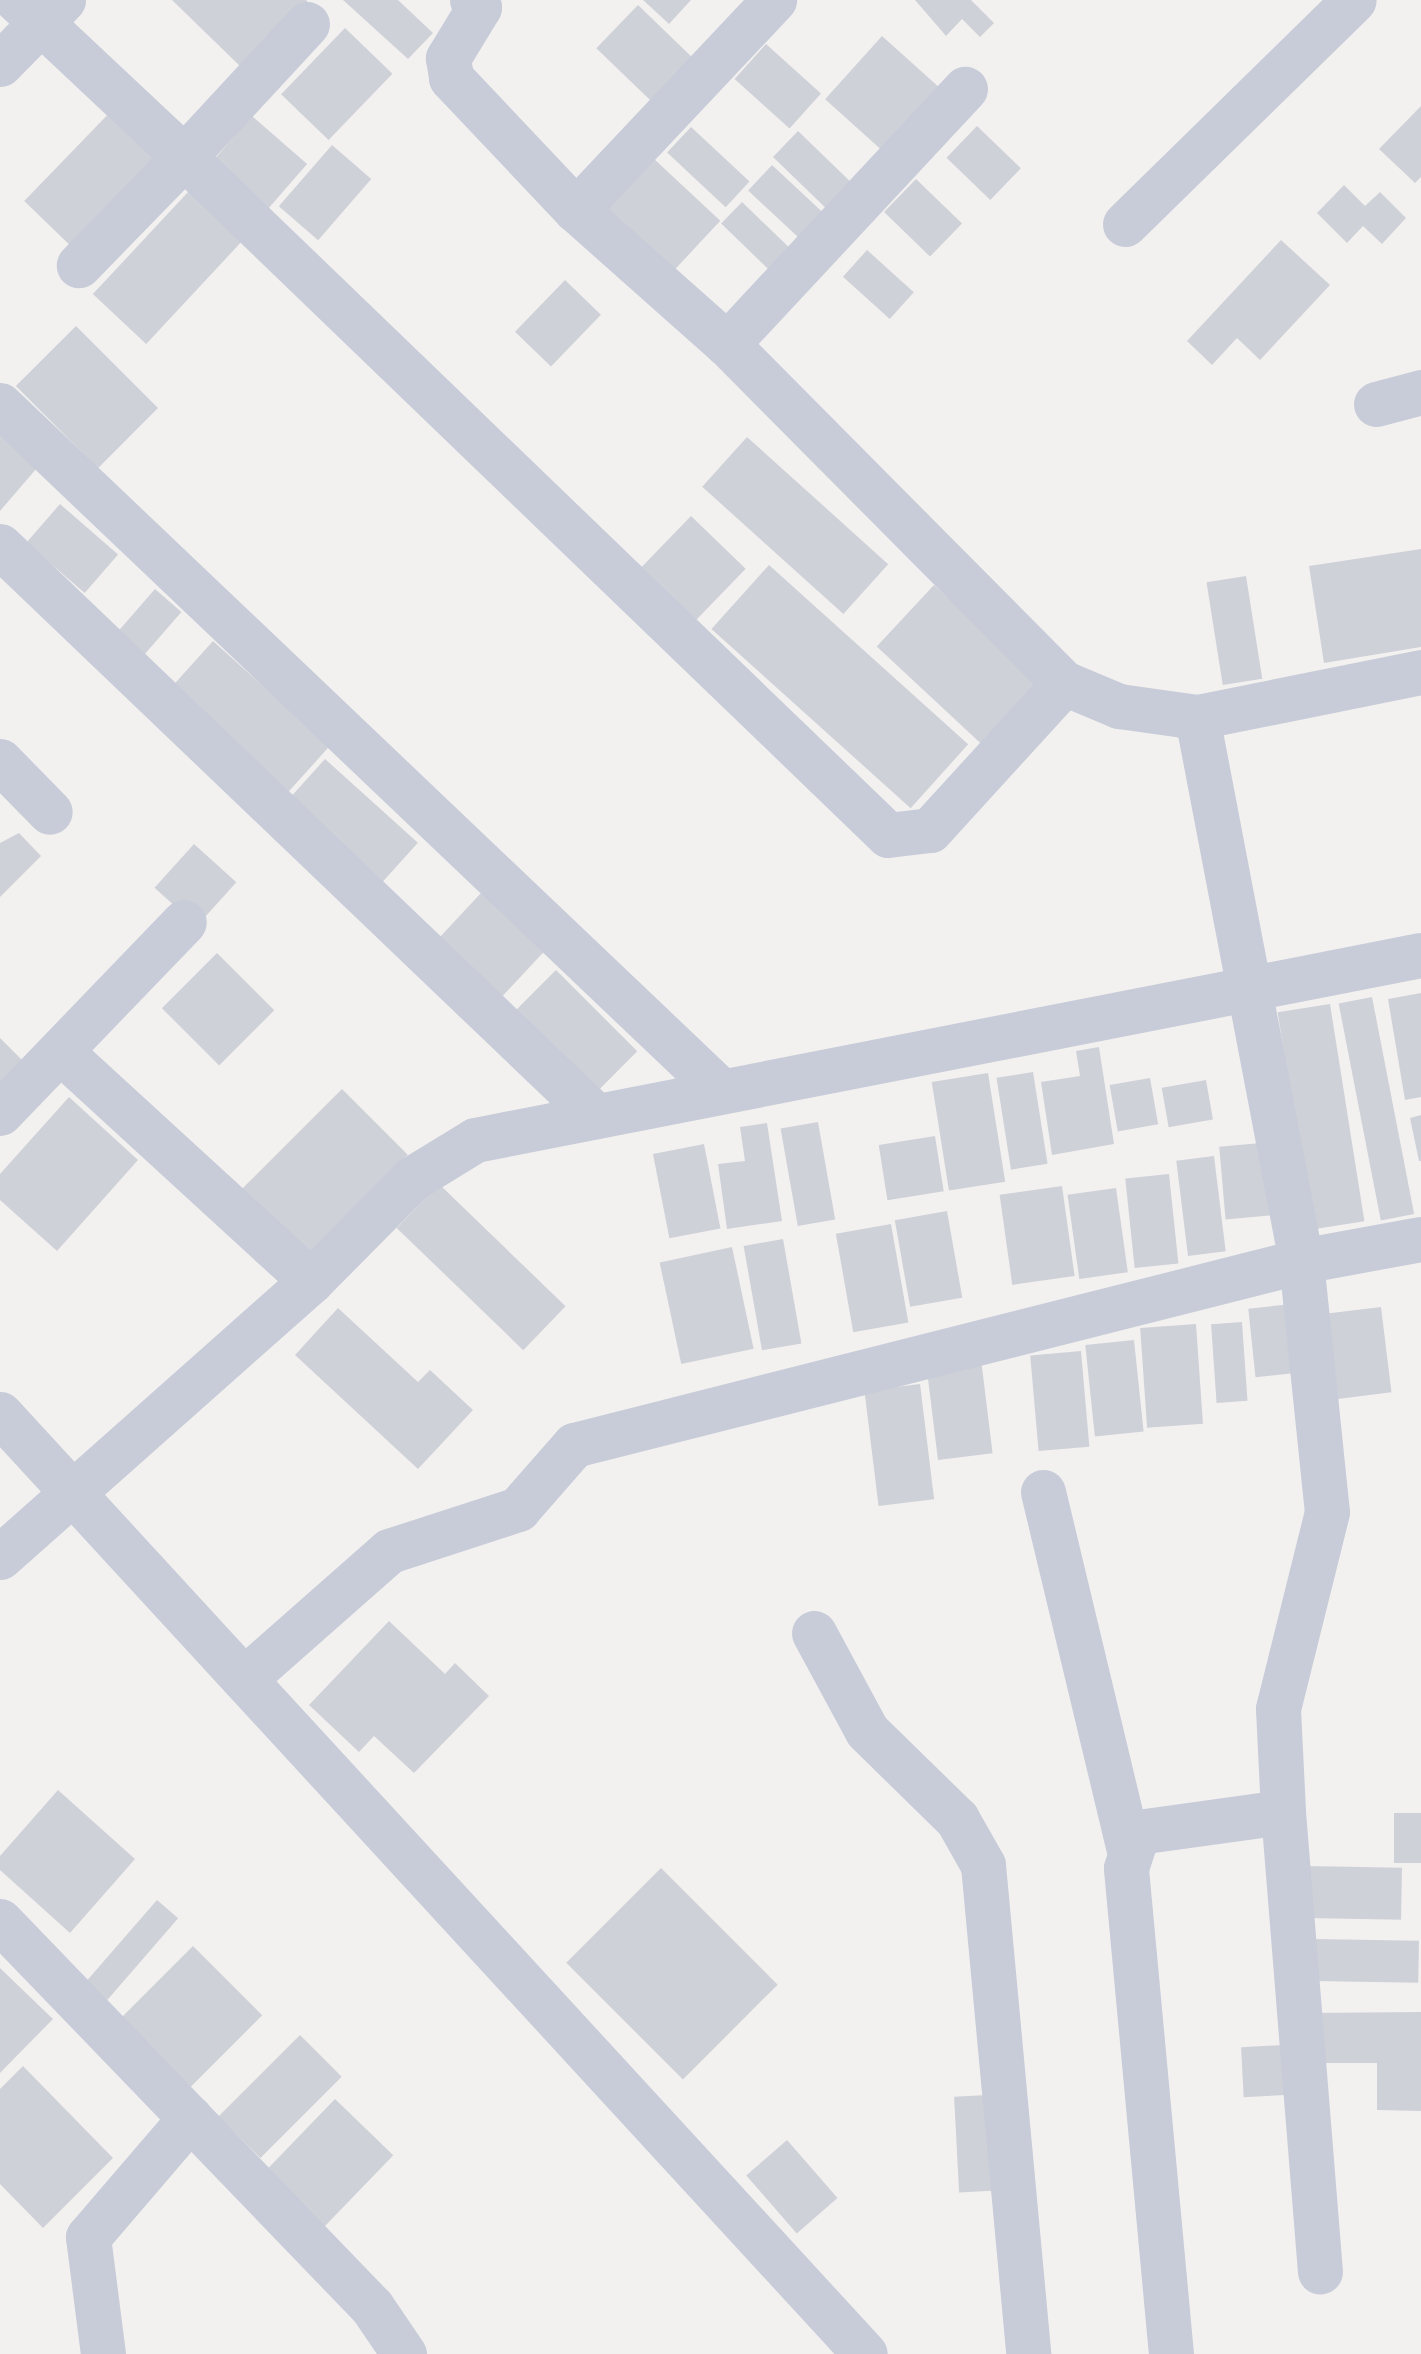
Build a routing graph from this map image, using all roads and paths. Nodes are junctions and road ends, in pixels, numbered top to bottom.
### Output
1 (774, 0) edge
2 (1354, 0) edge
3 (479, 2) edge
4 (40, 8) edge
5 (308, 24) dead end
6 (0, 64) edge
7 (965, 89) dead end
8 (184, 157) junction
9 (576, 210) junction
10 (1125, 224) dead end
11 (79, 264) dead end
12 (727, 344) junction
13 (1421, 392) edge
14 (1376, 404) dead end
15 (0, 405) edge
16 (0, 546) edge
17 (1421, 672) edge
18 (1064, 684) junction
19 (1197, 717) junction
20 (0, 760) edge
21 (50, 812) dead end
22 (184, 922) dead end
23 (1421, 955) edge
24 (1252, 985) junction
25 (61, 1052) junction
26 (719, 1089) junction
27 (0, 1112) edge
28 (594, 1114) junction
29 (1421, 1239) edge
30 (1301, 1261) junction
31 (311, 1282) junction
32 (0, 1414) edge
33 (77, 1489) junction
34 (1043, 1492) dead end
35 (0, 1556) edge
36 (814, 1633) dead end
37 (245, 1678) junction
38 (1284, 1812) junction
39 (1128, 1846) junction
40 (0, 1922) edge
41 (190, 2118) junction
42 (1320, 2272) dead end
43 (103, 2354) edge
44 (404, 2354) edge
45 (865, 2354) edge
46 (1028, 2354) edge
47 (1171, 2354) edge

1 - 9 street
2 - 10 street
3 - 9 street
4 - 6 street
4 - 8 street
5 - 8 street
7 - 12 street
8 - 11 street
8 - 18 street
9 - 12 street
12 - 18 street
13 - 14 street
15 - 26 street
16 - 28 street
17 - 19 street
18 - 19 street
19 - 24 street
20 - 21 street
22 - 25 street
23 - 24 street
24 - 26 street
24 - 30 street
25 - 27 street
25 - 31 street
26 - 28 street
28 - 31 street
29 - 30 street
30 - 37 street
30 - 38 street
31 - 33 street
32 - 33 street
33 - 35 street
33 - 37 street
34 - 39 street
36 - 46 street
37 - 45 street
38 - 39 street
38 - 42 street
39 - 47 street
40 - 41 street
41 - 43 street
41 - 44 street

